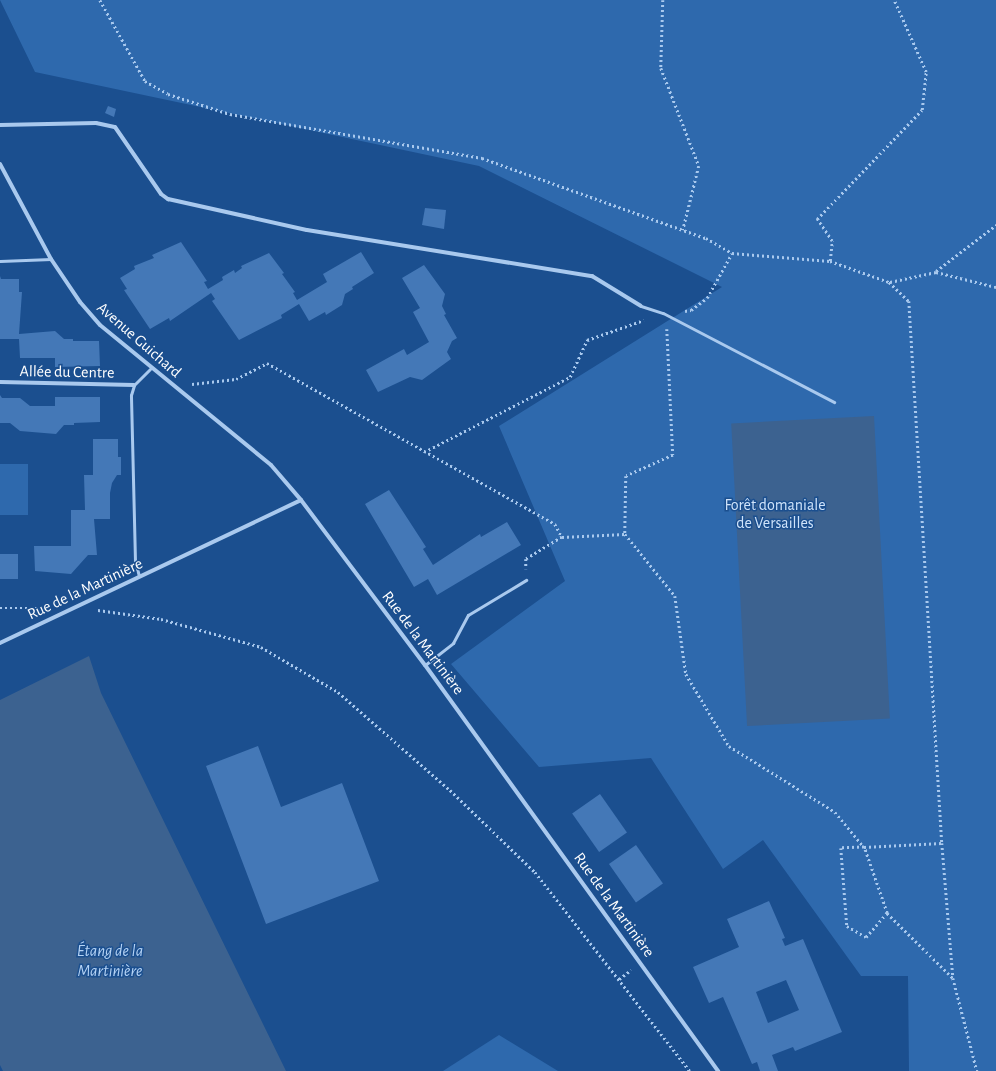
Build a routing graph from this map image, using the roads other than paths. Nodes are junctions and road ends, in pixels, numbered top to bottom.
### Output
1 (0, 125) edge
2 (0, 165) edge
3 (51, 259) junction
4 (0, 261) edge
5 (641, 306) joint
6 (150, 369) junction
7 (0, 382) edge
8 (134, 385) junction
9 (834, 402) dead end
10 (301, 500) junction
11 (139, 576) junction
12 (526, 580) road end
13 (0, 643) edge
14 (425, 665) junction
15 (718, 1071) edge

1 - 5 street
2 - 3 street, Avenue Guichard
3 - 4 lane
3 - 6 street, Avenue Guichard
5 - 9 lane
6 - 8 lane
6 - 10 street, Avenue Guichard
7 - 8 street, Allée du Centre
8 - 11 lane
10 - 11 street, Rue de la Martinière
10 - 14 street, Rue de la Martinière
11 - 13 street, Rue de la Martinière
12 - 14 lane
14 - 15 street, Rue de la Martinière

